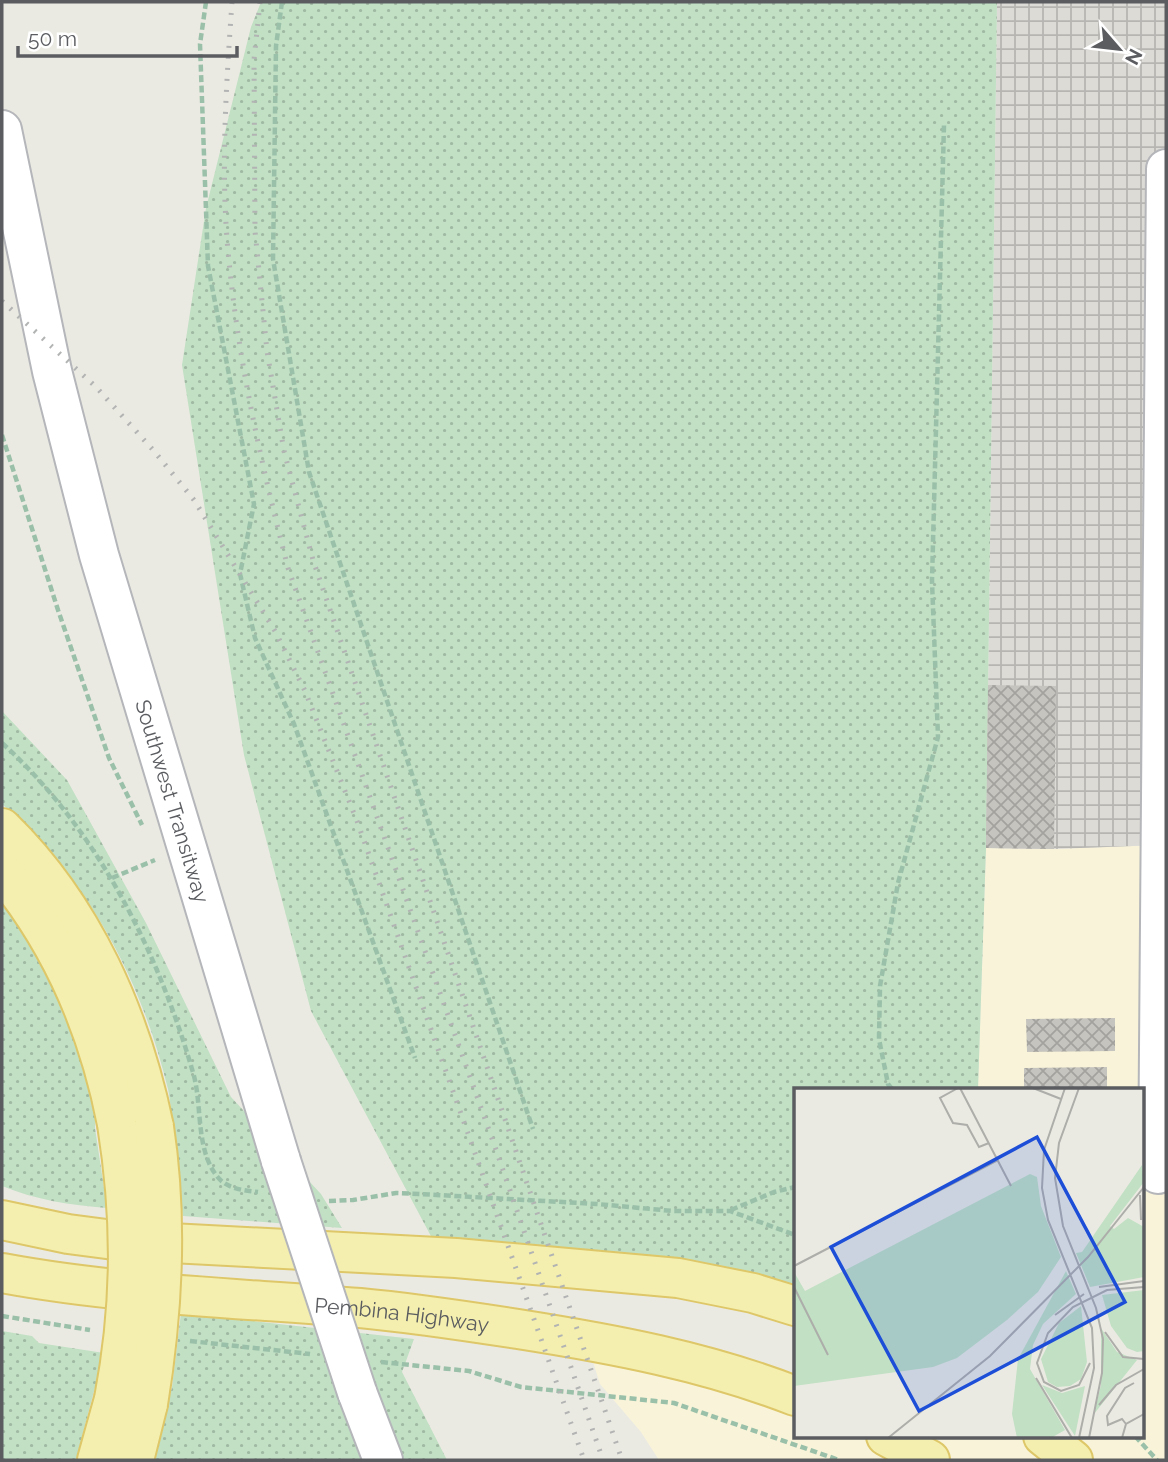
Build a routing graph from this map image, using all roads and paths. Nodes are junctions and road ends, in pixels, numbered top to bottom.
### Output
1 (206, 2) edge
2 (282, 2) edge
3 (944, 124) dead end
4 (2, 130) edge
5 (1166, 169) edge
6 (2, 435) edge
7 (2, 743) edge
8 (2, 828) edge
9 (146, 835) dead end
10 (150, 848) dead end
11 (155, 860) junction
12 (2, 871) edge
13 (159, 873) dead end
14 (112, 878) junction
15 (415, 1058) dead end
16 (891, 1088) edge
17 (136, 1126) junction
18 (533, 1129) dead end
19 (1155, 1174) edge
20 (270, 1177) junction
21 (794, 1187) edge
22 (323, 1200) dead end
23 (730, 1211) junction
24 (2, 1220) edge
25 (794, 1236) edge
26 (2, 1273) edge
27 (794, 1306) edge
28 (2, 1316) edge
29 (103, 1331) dead end
30 (184, 1340) dead end
31 (320, 1355) dead end
32 (366, 1377) junction
33 (794, 1396) edge
34 (131, 1401) junction
35 (890, 1438) edge
36 (1046, 1438) edge
37 (1137, 1438) edge
38 (97, 1460) edge
39 (135, 1460) edge
40 (383, 1460) edge
41 (839, 1460) edge
42 (930, 1460) edge
43 (1073, 1460) edge
44 (1157, 1460) edge

1 - 15 path
2 - 18 path
3 - 16 path
4 - 20 street, Southwest Transitway
5 - 19 street
6 - 9 path
7 - 14 path
8 - 17 main road
10 - 11 path
11 - 13 path
11 - 14 path
12 - 17 main road
14 - 20 path
17 - 34 main road, bridge
20 - 32 street, Southwest Transitway, bridge
21 - 23 path
22 - 23 path
23 - 25 path
24 - 27 main road
26 - 33 main road, Pembina Highway
28 - 29 path
30 - 31 path
32 - 40 street, Southwest Transitway
32 - 41 path
34 - 38 main road
34 - 39 main road
35 - 42 main road
36 - 43 main road
37 - 44 path

